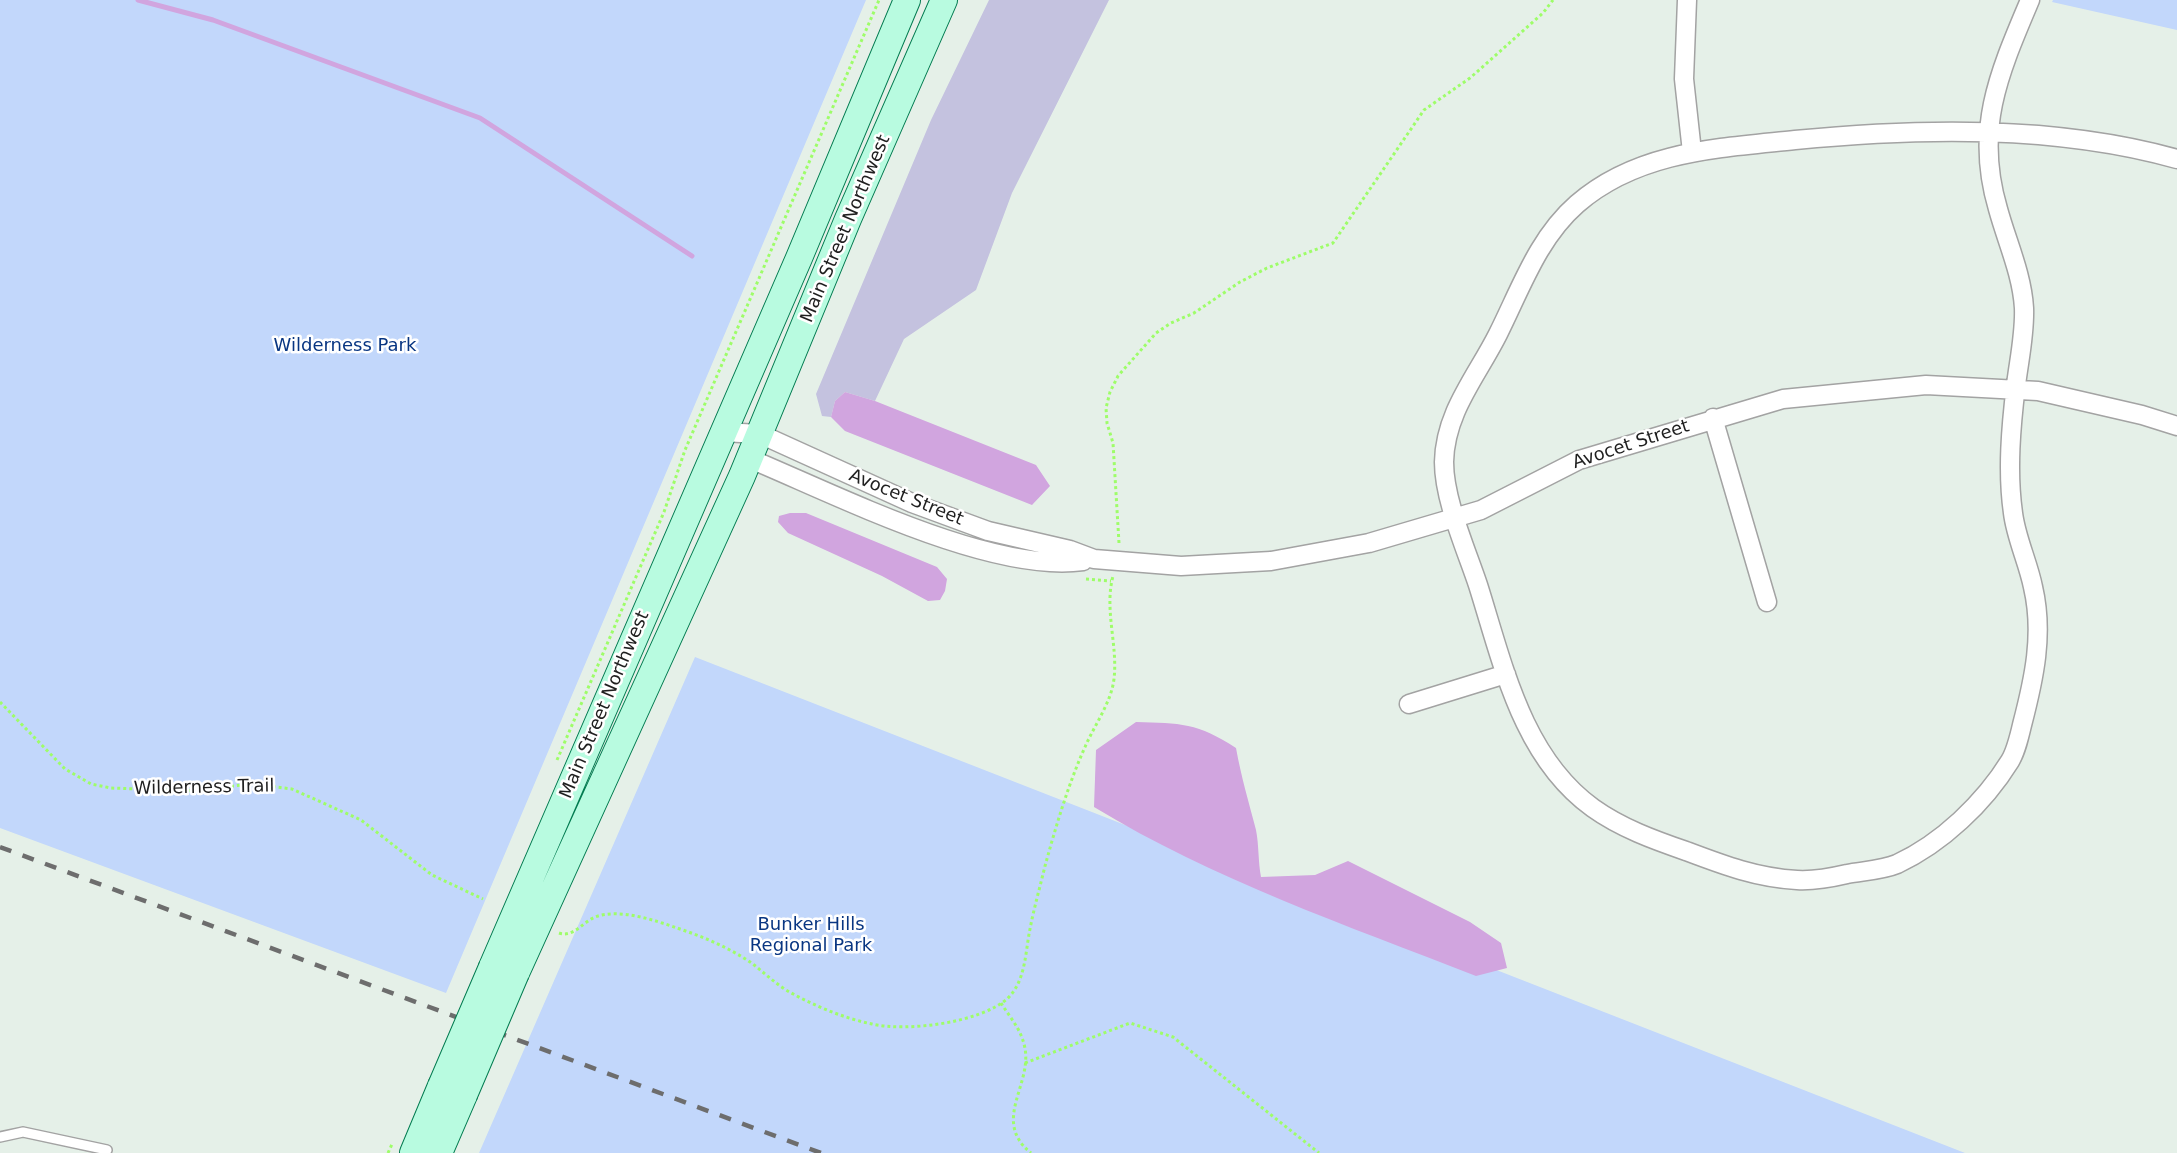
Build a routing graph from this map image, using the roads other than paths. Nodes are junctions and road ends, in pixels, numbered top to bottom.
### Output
1 (907, 0) edge
2 (944, 0) edge
3 (1687, 0) edge
4 (2030, 0) edge
5 (1988, 132) junction
6 (1692, 152) junction
7 (2177, 159) edge
8 (799, 258) junction
9 (2015, 391) junction
10 (1713, 418) junction
11 (2177, 426) edge
12 (722, 432) junction
13 (752, 442) junction
14 (1456, 518) junction
15 (1094, 559) junction
16 (1767, 602) dead end
17 (1506, 674) junction
18 (1409, 704) dead end
19 (504, 970) junction
20 (453, 1090) junction
21 (0, 1137) edge
22 (107, 1150) dead end
23 (413, 1153) edge
24 (439, 1153) edge

1 - 8 main road, Main Street Northwest
2 - 13 main road, Main Street Northwest
3 - 6 street
4 - 5 street
5 - 6 street
5 - 7 street
5 - 9 street
6 - 14 street
8 - 12 main road, Main Street Northwest
8 - 13 main road, Main Street Northwest
9 - 10 street, Avocet Street
9 - 11 street, Avocet Street
9 - 17 street
10 - 14 street, Avocet Street
10 - 16 street
12 - 13 street, Avocet Street
12 - 19 main road, Main Street Northwest
13 - 15 street, Avocet Street
13 - 15 street, Avocet Street
13 - 19 main road, Main Street Northwest
14 - 15 street, Avocet Street
14 - 17 street
17 - 18 street
19 - 20 main road, Main Street Northwest, bridge
20 - 23 main road, Main Street Northwest
20 - 24 main road, Main Street Northwest
21 - 22 lane

